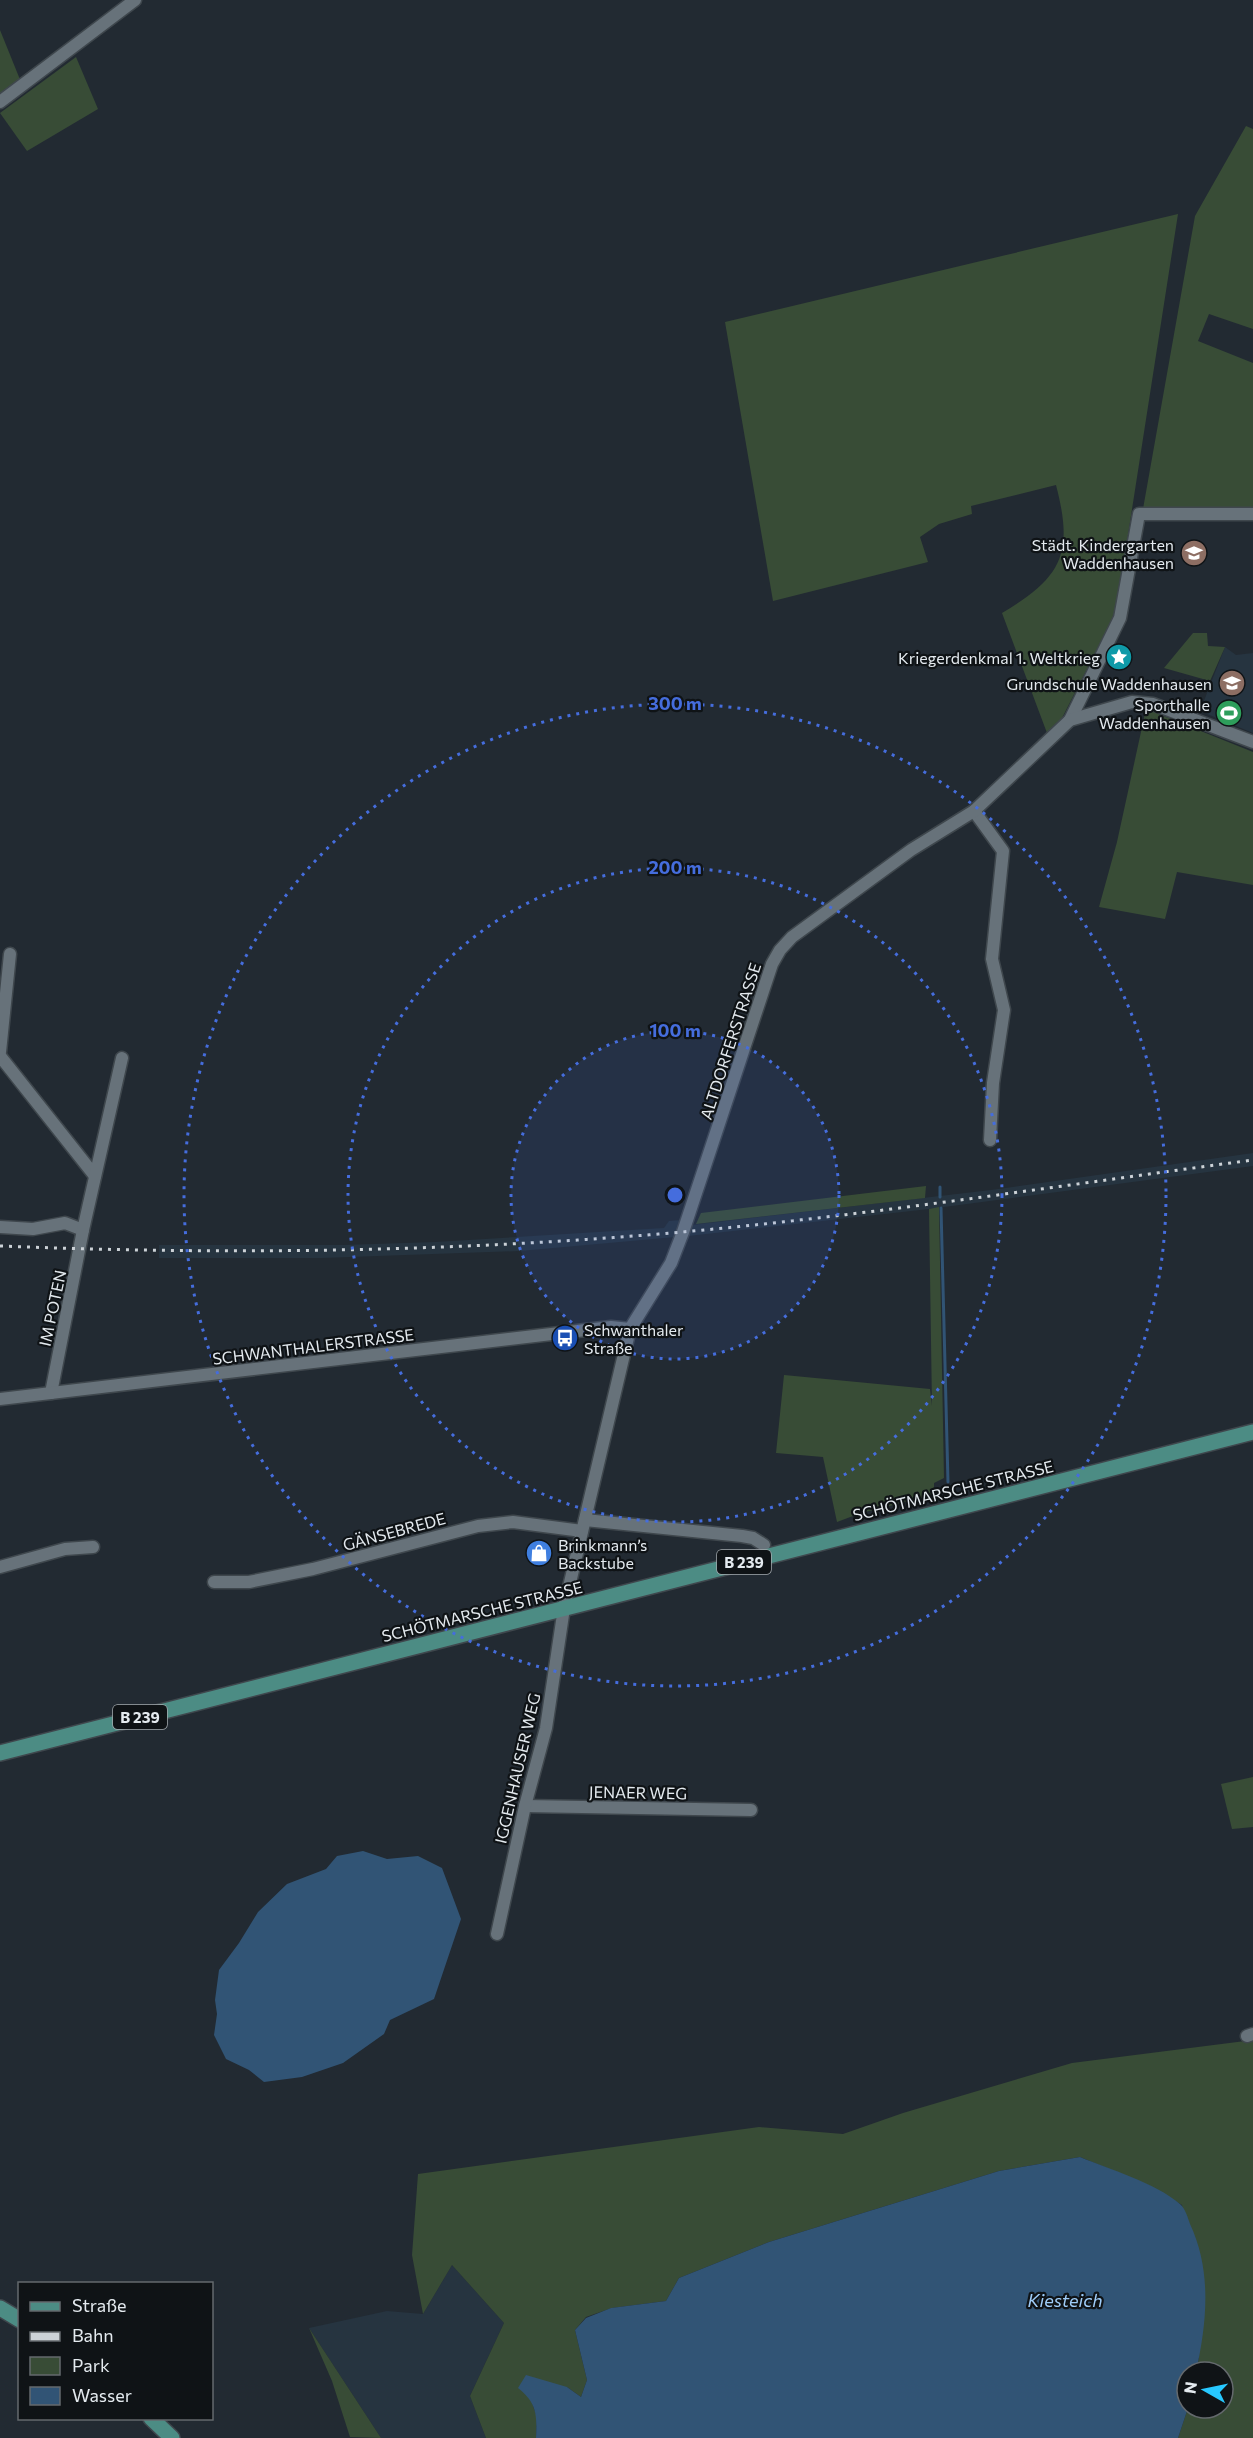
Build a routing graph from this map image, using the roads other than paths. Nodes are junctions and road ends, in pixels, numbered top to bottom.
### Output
1 (135, 0) edge
2 (0, 102) edge
3 (1253, 514) edge
4 (1070, 720) junction
5 (1253, 742) edge
6 (974, 810) junction
7 (10, 954) dead end
8 (0, 1054) edge
9 (122, 1058) dead end
10 (990, 1140) dead end
11 (95, 1176) junction
12 (0, 1227) edge
13 (83, 1230) junction
14 (630, 1329) junction
15 (51, 1393) junction
16 (0, 1398) edge
17 (1253, 1432) edge
18 (584, 1526) junction
19 (764, 1545) dead end
20 (93, 1548) dead end
21 (0, 1567) edge
22 (214, 1582) dead end
23 (564, 1608) junction
24 (0, 1753) edge
25 (525, 1806) junction
26 (751, 1810) dead end
27 (497, 1934) dead end
28 (0, 2308) edge
29 (18, 2319) edge
30 (153, 2420) edge
31 (172, 2438) edge

1 - 2 street
3 - 4 street
4 - 5 street, ALTDORFERSTRASSE
4 - 6 street, ALTDORFERSTRASSE
6 - 10 street
6 - 14 street, ALTDORFERSTRASSE
7 - 8 street
8 - 11 street
9 - 11 street, IM POTEN
11 - 13 street, IM POTEN
12 - 13 street
13 - 15 street, IM POTEN
14 - 15 street, SCHWANTHALERSTRASSE
14 - 18 street, ALTDORFERSTRASSE
15 - 16 street, SCHWANTHALERSTRASSE
17 - 23 main road, SCHÖTMARSCHE STRASSE / B 239
18 - 19 street, GÄNSEBREDE
18 - 22 street, GÄNSEBREDE
18 - 23 street, ALTDORFERSTRASSE
20 - 21 street
23 - 24 main road, SCHÖTMARSCHE STRASSE / B 239
23 - 25 street, IGGENHAUSER WEG
25 - 26 street, JENAER WEG
25 - 27 street, IGGENHAUSER WEG
28 - 29 main road
30 - 31 main road

